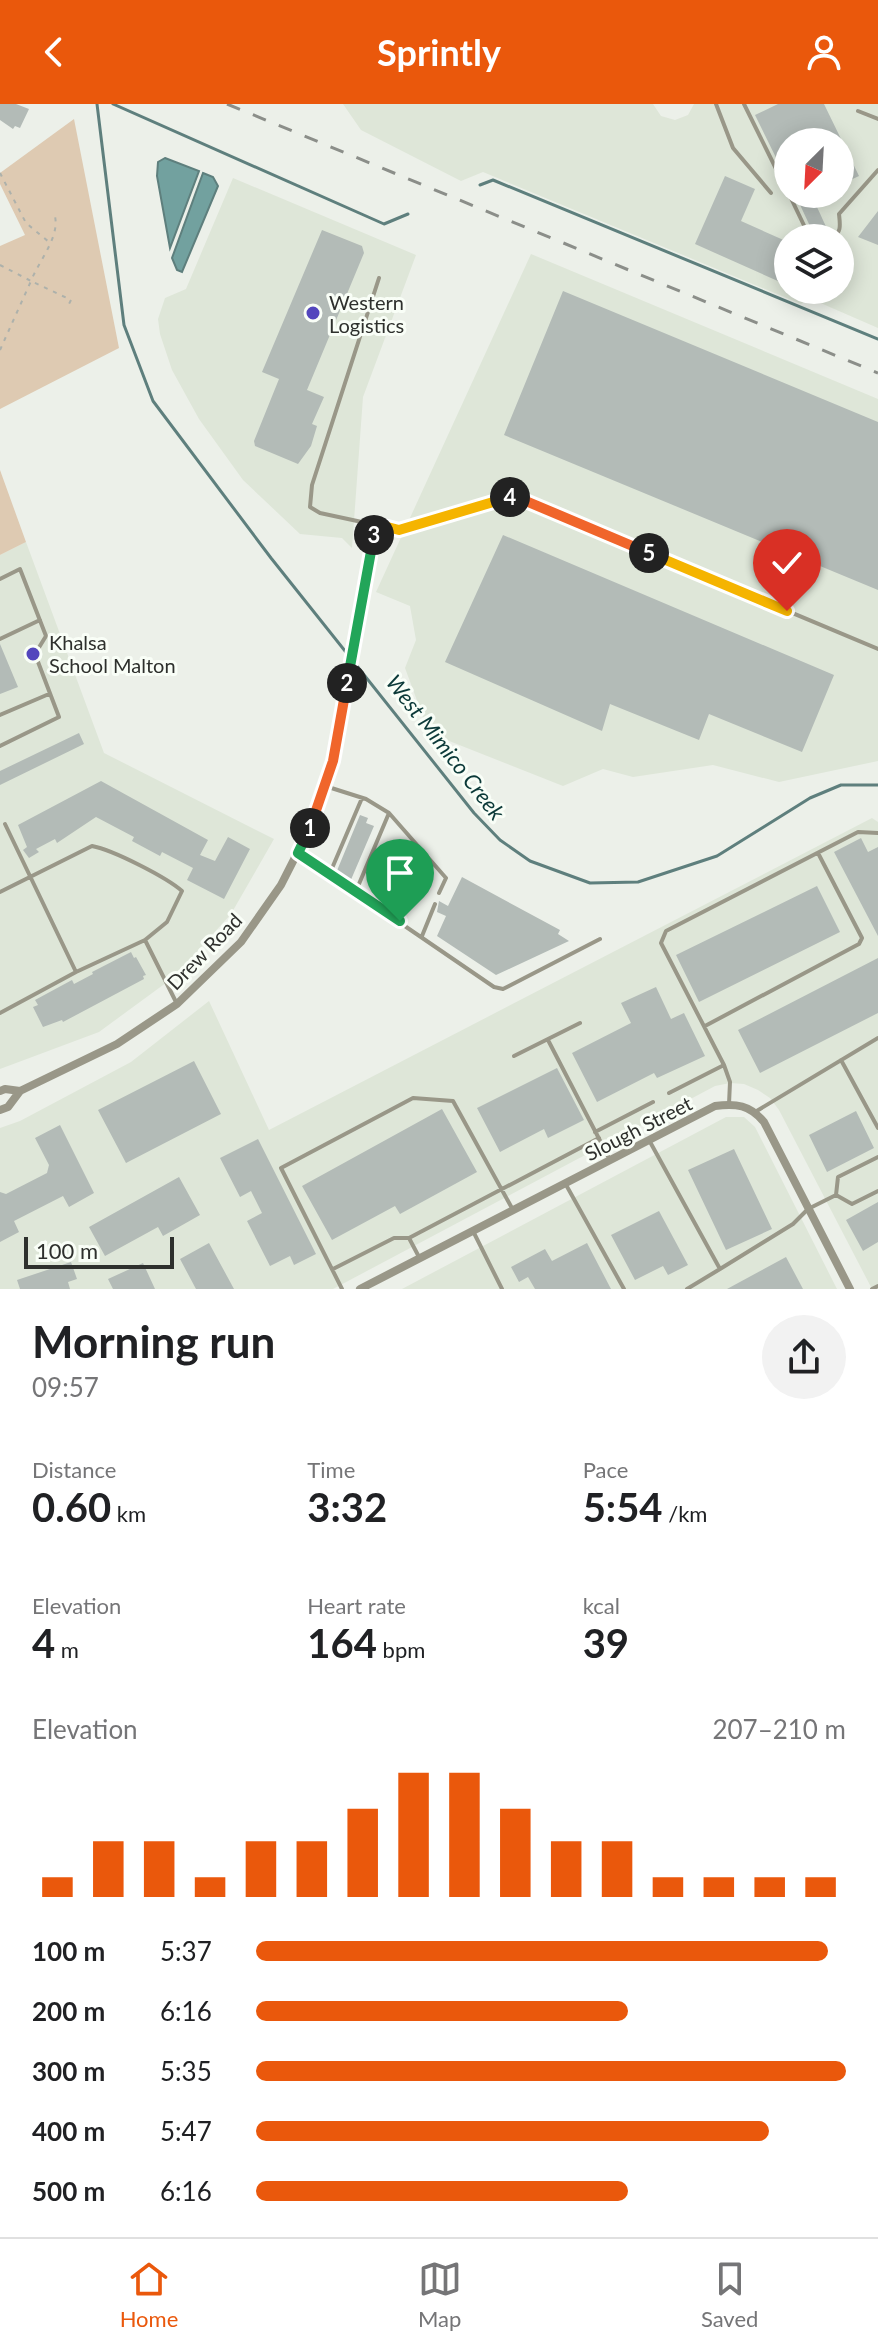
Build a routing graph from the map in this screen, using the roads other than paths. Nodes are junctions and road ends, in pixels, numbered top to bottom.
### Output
1 (716, 104) edge
2 (744, 104) edge
3 (858, 111) dead end
4 (878, 119) edge
5 (774, 165) edge
6 (878, 170) edge
7 (771, 193) dead end
8 (840, 224) edge
9 (379, 278) dead end
10 (376, 524) junction
11 (0, 579) edge
12 (40, 620) junction
13 (0, 639) edge
14 (878, 649) edge
15 (50, 694) junction
16 (0, 715) edge
17 (0, 746) edge
18 (325, 786) junction
19 (362, 798) junction
20 (389, 813) junction
21 (5, 824) dead end
22 (878, 833) edge
23 (298, 853) junction
24 (818, 853) junction
25 (330, 873) junction
26 (30, 876) junction
27 (356, 891) junction
28 (0, 892) edge
29 (439, 893) dead end
30 (435, 904) dead end
31 (422, 936) junction
32 (600, 939) dead end
33 (145, 940) junction
34 (76, 972) junction
35 (177, 1004) junction
36 (0, 1013) edge
37 (580, 1023) dead end
38 (705, 1026) junction
39 (878, 1038) edge
40 (548, 1040) junction
41 (514, 1056) dead end
42 (841, 1060) junction
43 (724, 1065) junction
44 (0, 1091) edge
45 (20, 1091) junction
46 (669, 1093) dead end
47 (653, 1102) dead end
48 (729, 1104) junction
49 (0, 1110) edge
50 (755, 1112) junction
51 (878, 1128) edge
52 (595, 1132) junction
53 (599, 1138) junction
54 (649, 1140) junction
55 (878, 1157) edge
56 (610, 1160) junction
57 (565, 1183) junction
58 (501, 1189) junction
59 (878, 1191) edge
60 (836, 1195) junction
61 (808, 1209) junction
62 (513, 1210) junction
63 (473, 1231) junction
64 (409, 1238) junction
65 (420, 1258) junction
66 (332, 1269) junction
67 (720, 1269) junction
68 (878, 1286) edge
69 (342, 1289) edge
70 (360, 1289) edge
71 (502, 1289) edge
72 (624, 1289) edge
73 (687, 1289) edge
74 (850, 1289) edge
75 (872, 1289) edge

1 - 7 lane
2 - 5 lane
3 - 4 lane
6 - 8 lane
9 - 10 lane
10 - 14 lane
10 - 18 street, Drew Road
11 - 12 lane
12 - 13 lane
12 - 15 lane
15 - 16 lane
15 - 17 lane
18 - 19 lane
18 - 23 street, Drew Road
19 - 20 lane
19 - 25 lane
20 - 27 lane
20 - 29 lane
21 - 26 lane
22 - 24 lane
23 - 25 lane
23 - 35 street, Drew Road
24 - 38 lane
24 - 38 lane
25 - 27 lane
26 - 28 lane
26 - 33 lane
26 - 34 lane
27 - 31 lane
30 - 31 lane
31 - 32 lane
33 - 34 lane
33 - 35 lane
34 - 36 lane
35 - 45 street, Drew Road
37 - 40 lane
38 - 43 lane
39 - 42 lane
40 - 41 lane
40 - 52 lane
42 - 50 lane
42 - 51 lane
43 - 46 lane
43 - 48 lane
44 - 45 street, Drew Road
45 - 49 street, Drew Road
47 - 52 lane
48 - 50 street
48 - 54 street, Slough Street
50 - 61 street
52 - 53 lane
53 - 56 lane
53 - 58 lane
54 - 56 street, Slough Street
54 - 67 lane
55 - 60 lane
56 - 57 street, Slough Street
57 - 62 street, Slough Street
57 - 72 lane
58 - 62 lane
58 - 64 lane
58 - 66 lane
59 - 60 lane
60 - 61 lane
61 - 67 lane
61 - 74 street
62 - 63 street, Slough Street
63 - 65 street, Slough Street
63 - 71 lane
64 - 65 lane
64 - 66 lane
65 - 70 street, Slough Street
66 - 69 lane
67 - 73 lane
68 - 75 lane

